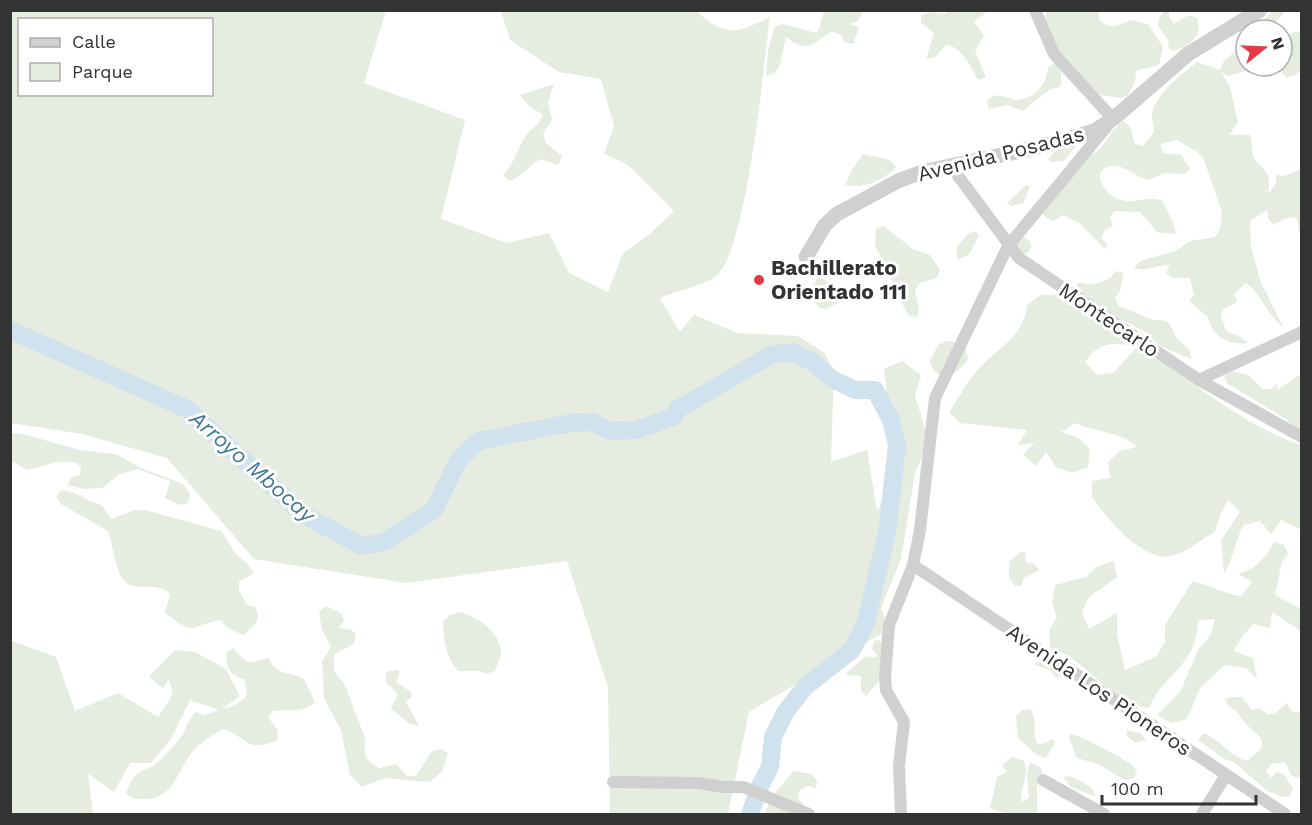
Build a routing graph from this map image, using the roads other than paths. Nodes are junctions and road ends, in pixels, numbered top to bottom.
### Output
1 (1035, 10) edge
2 (1260, 10) edge
3 (1113, 119) junction
4 (950, 165) junction
5 (1008, 246) junction
6 (806, 257) dead end
7 (1302, 332) edge
8 (1199, 380) junction
9 (1302, 437) edge
10 (913, 565) junction
11 (1226, 775) junction
12 (1043, 780) dead end
13 (613, 783) dead end
14 (809, 814) edge
15 (901, 814) edge
16 (1104, 814) edge
17 (1202, 814) edge
18 (1285, 814) edge

1 - 3 street
2 - 3 street, Avenida Posadas
3 - 4 street, Avenida Posadas
3 - 5 street
4 - 5 street, Montecarlo
4 - 6 street, Avenida Posadas
5 - 8 street, Montecarlo
5 - 10 street
7 - 8 street
8 - 9 street, Montecarlo
10 - 11 street, Avenida Los Pioneros
10 - 15 street
11 - 17 street
11 - 18 street, Avenida Los Pioneros
12 - 16 street
13 - 14 street

